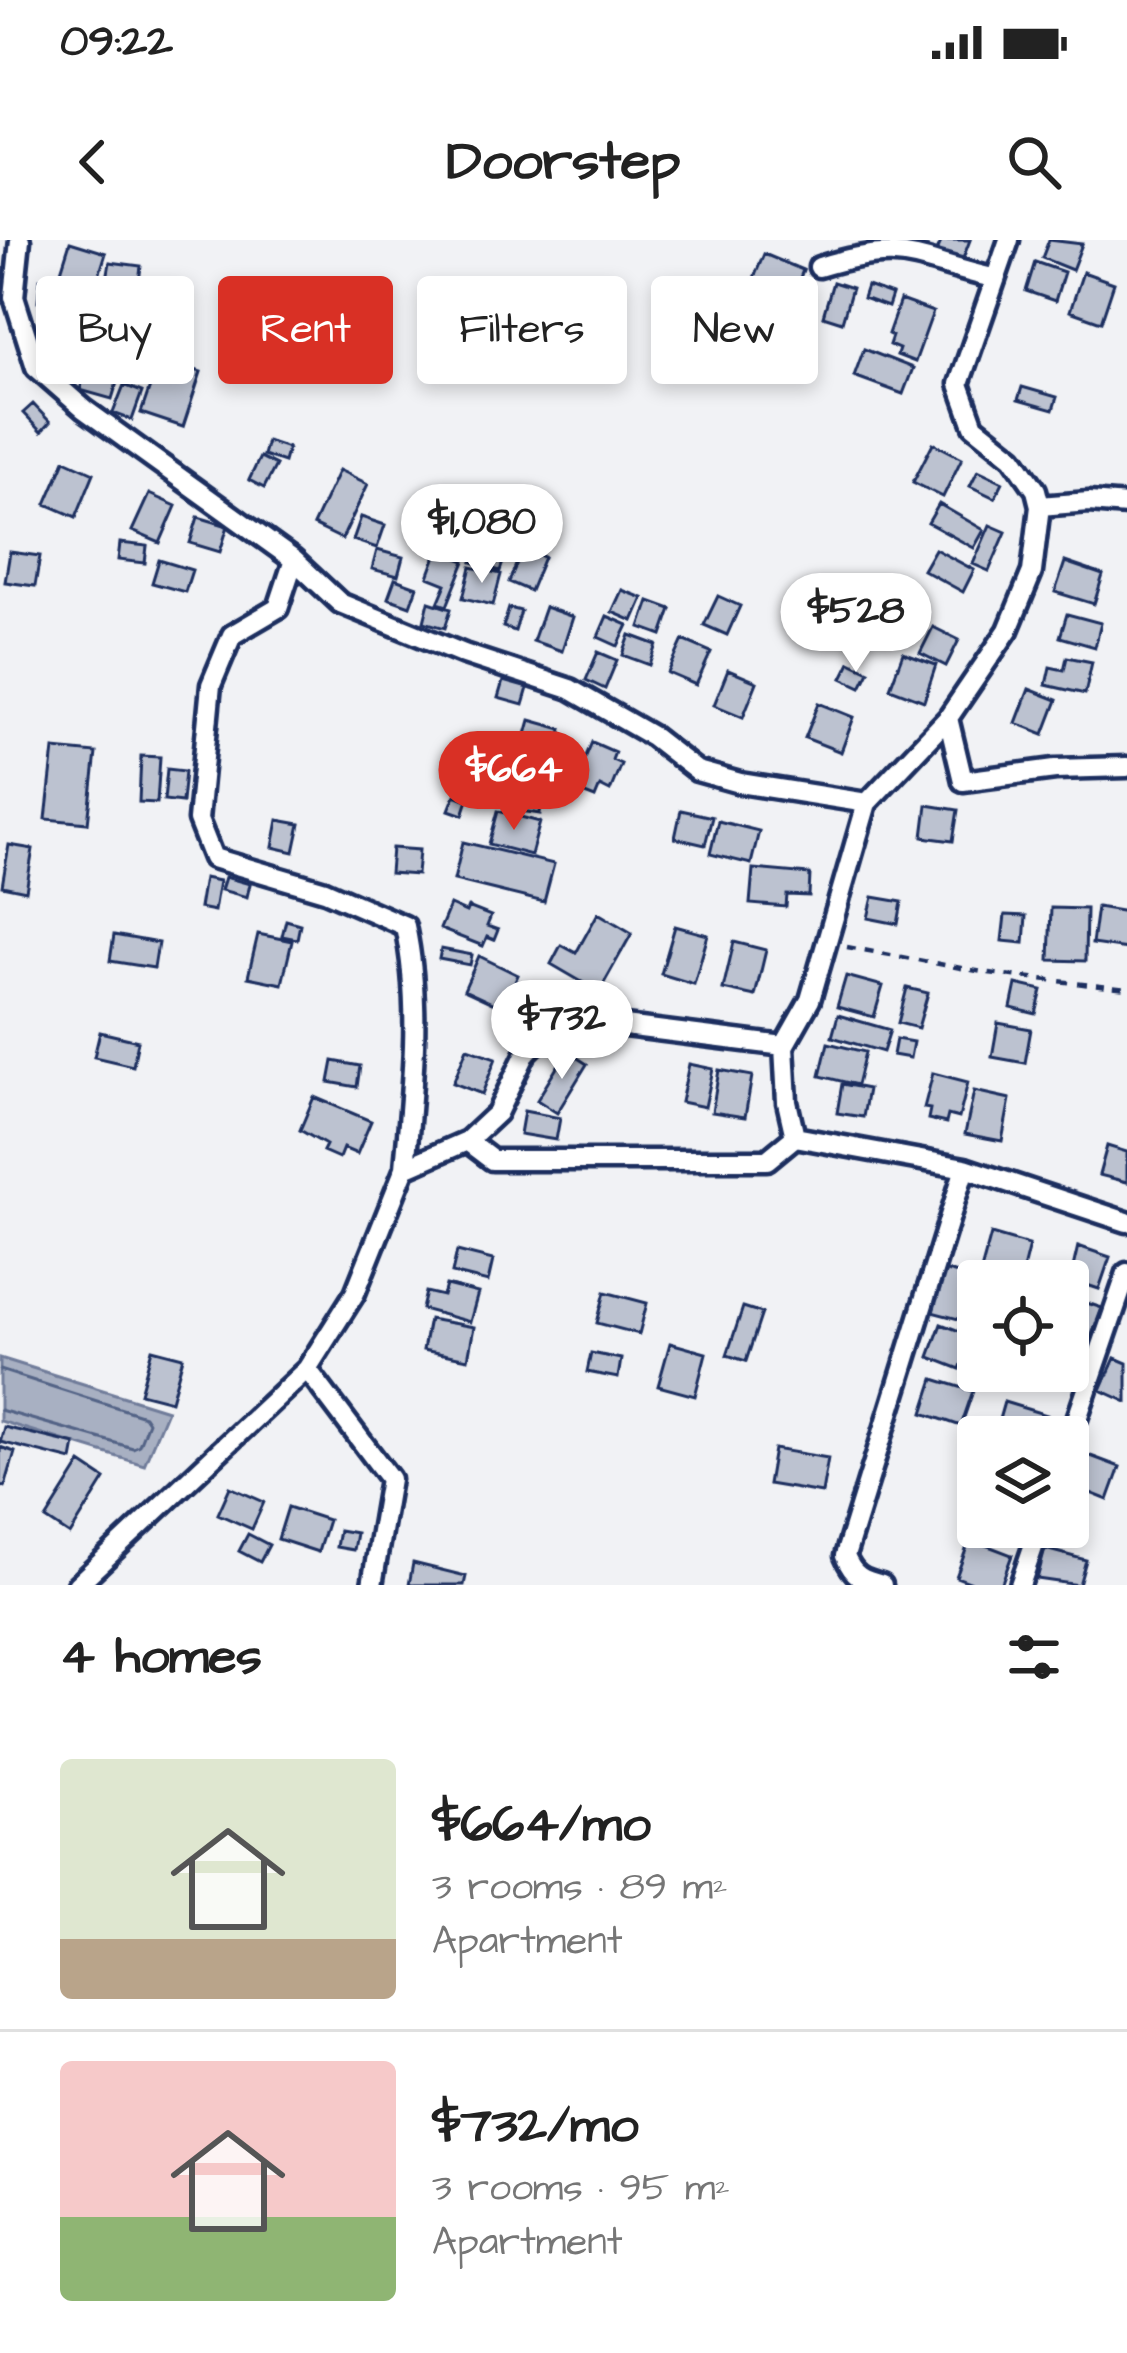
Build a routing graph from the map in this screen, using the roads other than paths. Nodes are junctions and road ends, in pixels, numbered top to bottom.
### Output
1 (20, 240) edge
2 (1010, 240) edge
3 (819, 267) dead end
4 (994, 278) junction
5 (1127, 505) edge
6 (1040, 506) junction
7 (294, 560) junction
8 (948, 718) junction
9 (1127, 767) edge
10 (867, 803) junction
11 (784, 1046) junction
12 (795, 1137) junction
13 (467, 1141) junction
14 (405, 1168) junction
15 (964, 1168) junction
16 (1127, 1222) edge
17 (1127, 1273) edge
18 (308, 1369) junction
19 (1078, 1416) edge
20 (1033, 1548) edge
21 (76, 1585) edge
22 (372, 1585) edge
23 (882, 1585) edge
24 (1020, 1585) edge

1 - 7 street
2 - 4 street
3 - 4 street
4 - 6 street
5 - 6 street
6 - 8 street
7 - 10 street
7 - 14 street
8 - 9 street
8 - 10 street
10 - 11 street
11 - 12 street
11 - 13 street
12 - 13 street
12 - 15 street
13 - 14 street
14 - 18 street
15 - 16 street
15 - 23 street
17 - 19 street
18 - 21 street
18 - 22 street
20 - 24 street

